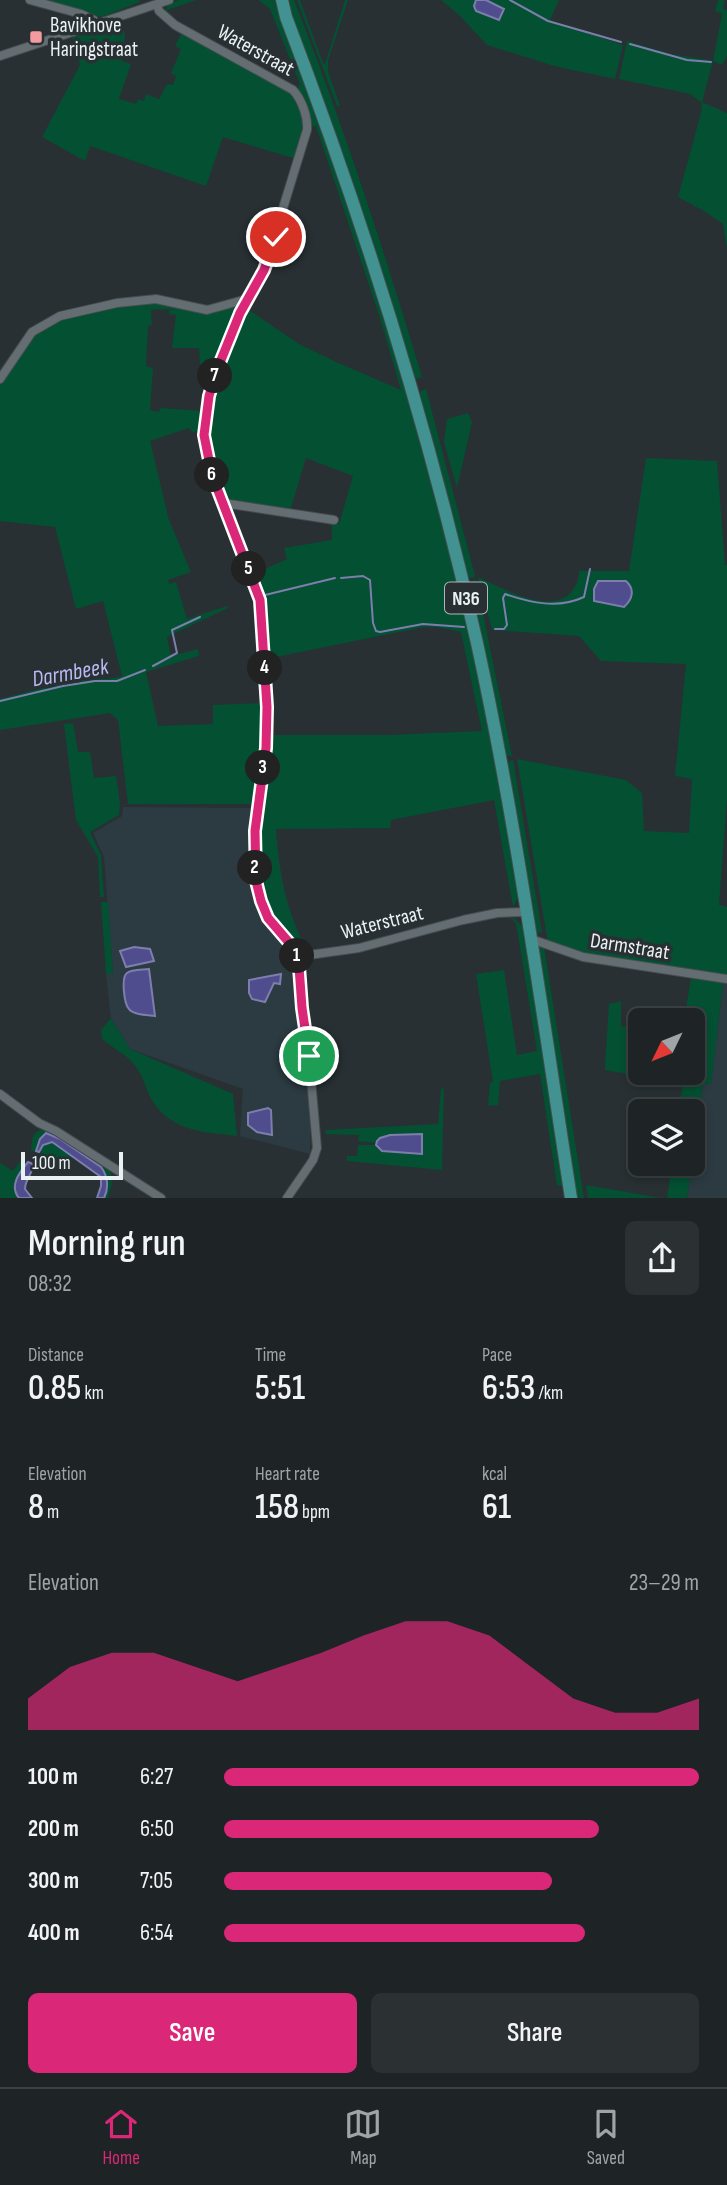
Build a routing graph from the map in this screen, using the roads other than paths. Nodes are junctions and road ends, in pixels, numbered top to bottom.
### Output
1 (30, 0) edge
2 (169, 0) edge
3 (276, 0) edge
4 (282, 0) edge
5 (144, 4) edge
6 (157, 4) junction
7 (286, 17) junction
8 (95, 23) junction
9 (0, 56) edge
10 (247, 299) junction
11 (0, 379) edge
12 (223, 503) junction
13 (334, 520) dead end
14 (525, 912) junction
15 (530, 940) junction
16 (298, 953) junction
17 (727, 979) edge
18 (0, 1094) edge
19 (161, 1198) edge
20 (287, 1198) edge
21 (571, 1198) edge

1 - 8 street
2 - 6 street
3 - 7 main road, N36
4 - 7 main road, N36
5 - 6 street
5 - 8 street
6 - 10 street, Waterstraat
7 - 14 main road, N36
8 - 9 street
10 - 11 street
10 - 12 street, Waterstraat
12 - 13 street
12 - 16 street, Waterstraat
14 - 15 main road, N36
14 - 16 street, Waterstraat
15 - 17 street, Darmstraat
15 - 21 main road, N36
16 - 20 street
18 - 19 street

